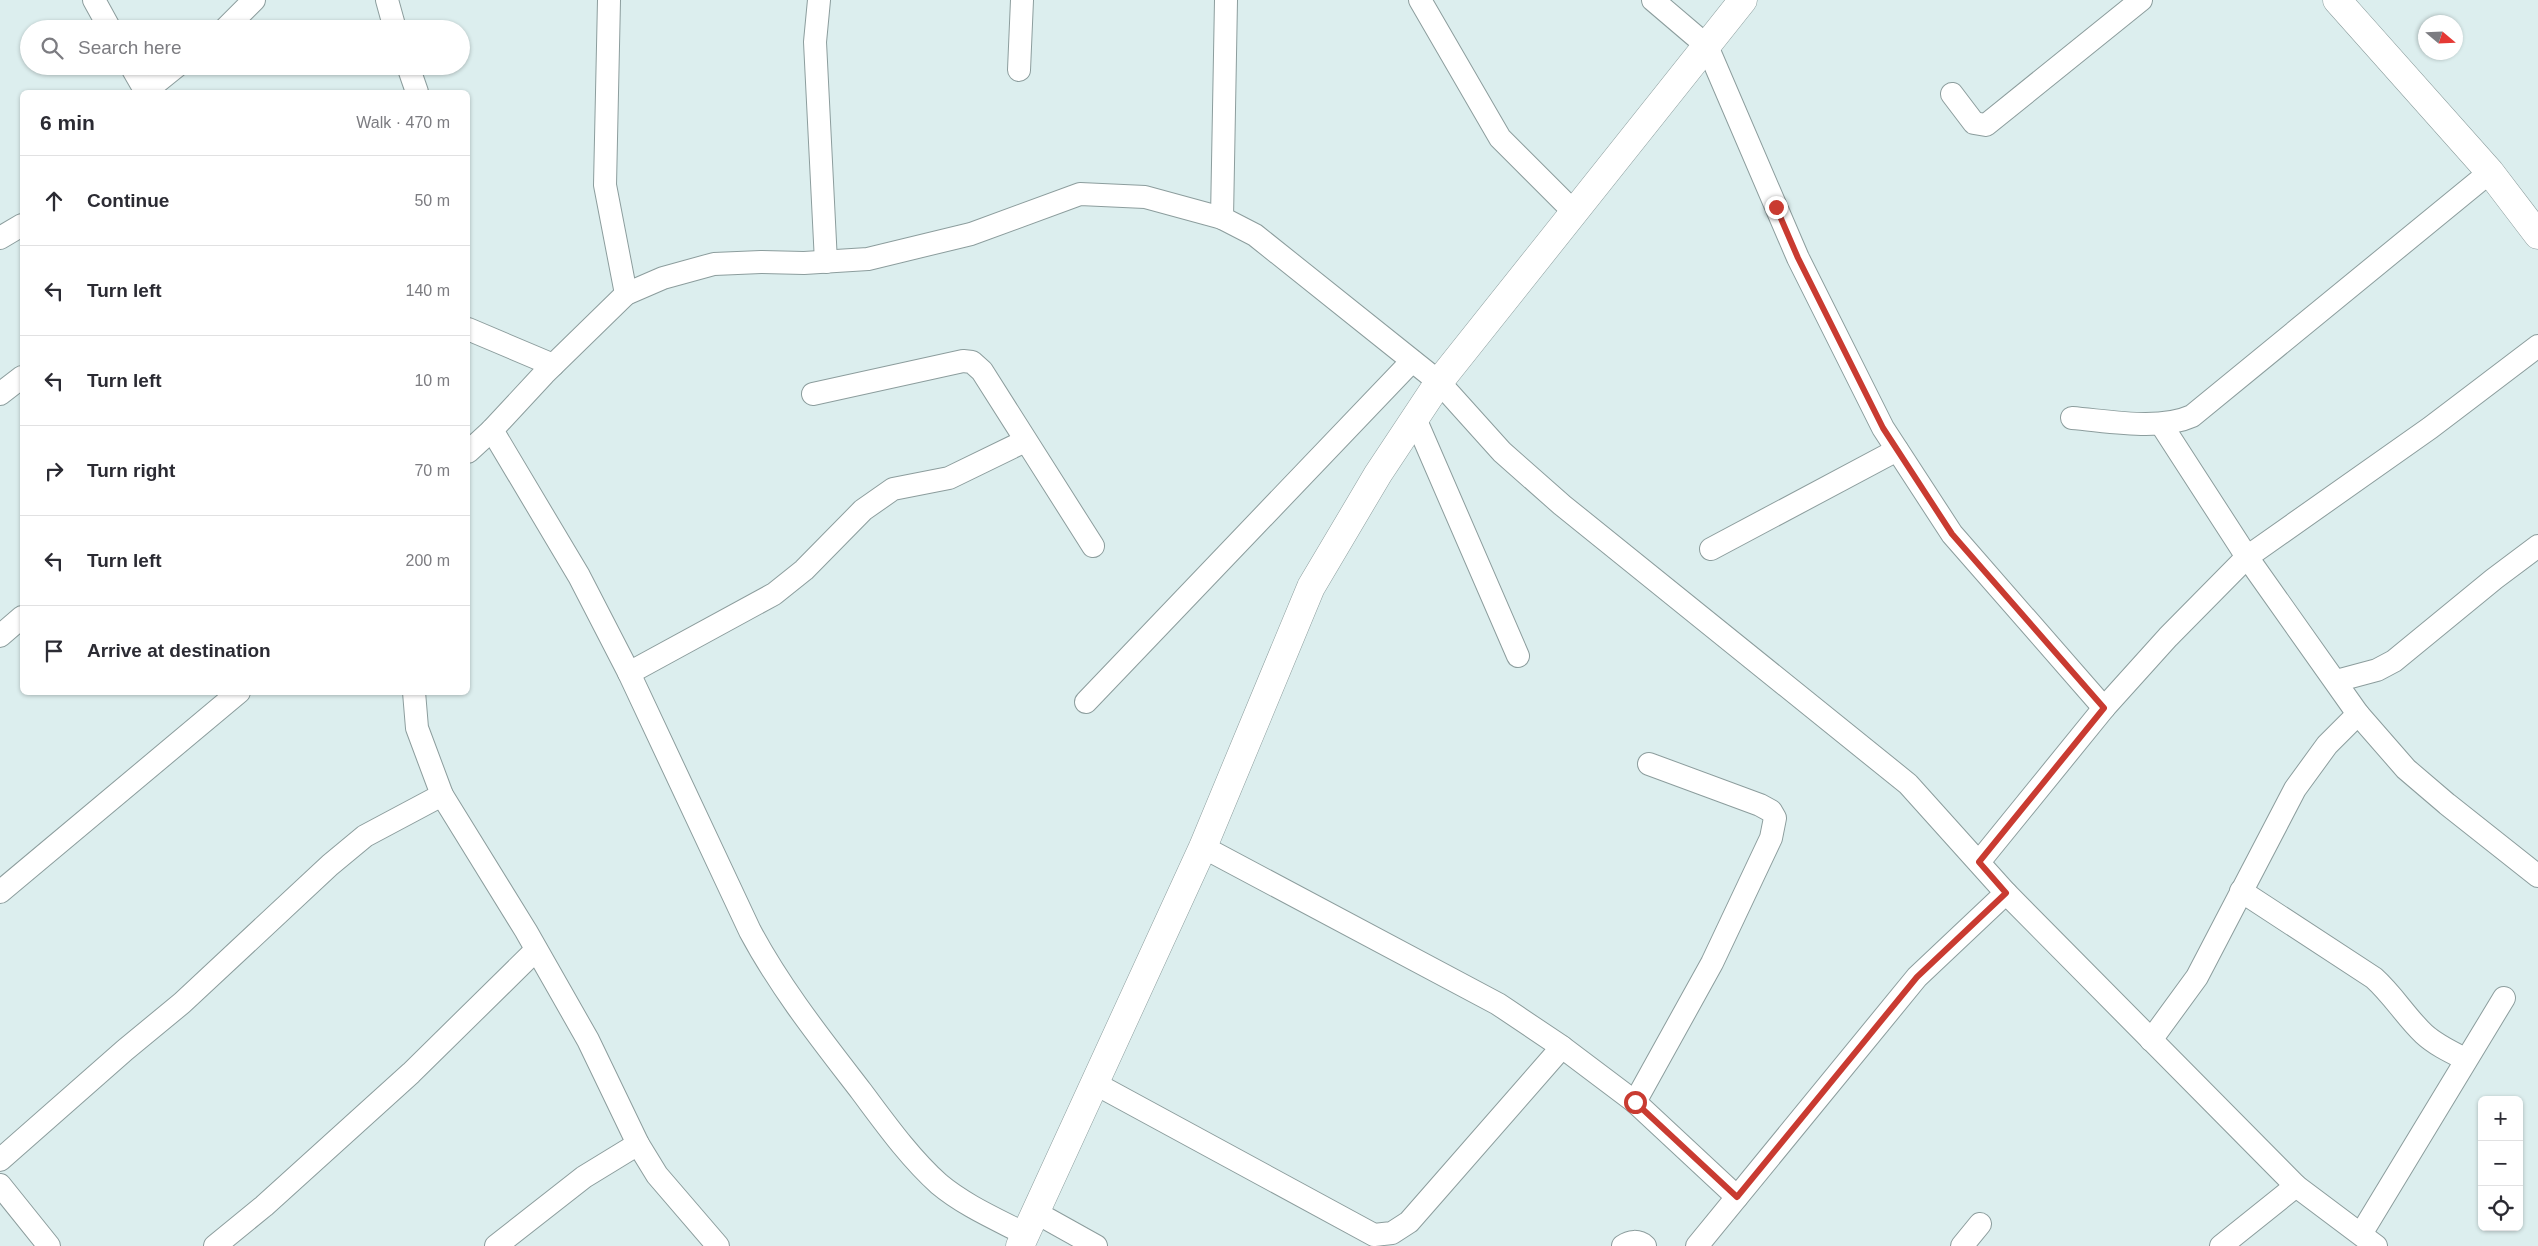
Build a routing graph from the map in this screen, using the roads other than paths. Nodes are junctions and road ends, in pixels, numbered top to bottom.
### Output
1 (94, 0) edge
2 (254, 0) edge
3 (387, 0) edge
4 (609, 0) edge
5 (819, 0) edge
6 (1022, 0) edge
7 (1226, 0) edge
8 (1420, 0) edge
9 (1653, 0) edge
10 (1743, 0) edge
11 (2141, 0) edge
12 (2337, 0) edge
13 (105, 20) edge
14 (233, 20) edge
15 (392, 20) edge
16 (1707, 46) junction
17 (1019, 70) dead end
18 (137, 75) edge
19 (166, 75) edge
20 (411, 75) edge
21 (145, 90) edge
22 (148, 90) edge
23 (416, 90) edge
24 (1952, 94) dead end
25 (2490, 172) junction
26 (1573, 211) junction
27 (1222, 218) junction
28 (20, 227) edge
29 (2538, 235) edge
30 (0, 238) edge
31 (826, 262) junction
32 (626, 294) junction
33 (470, 330) edge
34 (2538, 346) edge
35 (1412, 361) junction
36 (553, 365) junction
37 (20, 379) edge
38 (1438, 382) junction
39 (0, 394) edge
40 (813, 394) dead end
41 (1414, 416) junction
42 (2072, 418) dead end
43 (2161, 424) junction
44 (492, 430) junction
45 (1025, 441) junction
46 (470, 450) edge
47 (1897, 450) junction
48 (1093, 546) dead end
49 (2538, 546) edge
50 (1711, 549) dead end
51 (2247, 557) junction
52 (20, 619) edge
53 (0, 636) edge
54 (1518, 656) dead end
55 (629, 673) junction
56 (2336, 681) junction
57 (235, 695) edge
58 (414, 695) edge
59 (1086, 702) dead end
60 (2104, 708) junction
61 (2358, 714) junction
62 (1649, 764) dead end
63 (442, 795) junction
64 (1203, 847) junction
65 (1979, 862) junction
66 (2538, 876) edge
67 (2241, 891) junction
68 (0, 892) edge
69 (2006, 893) junction
70 (536, 950) junction
71 (2504, 998) dead end
72 (2151, 1040) junction
73 (1562, 1047) junction
74 (2465, 1059) junction
75 (1094, 1082) junction
76 (1635, 1102) junction
77 (638, 1144) junction
78 (0, 1160) edge
79 (0, 1185) edge
80 (2296, 1186) junction
81 (1737, 1197) junction
82 (1980, 1224) dead end
83 (1026, 1231) edge
84 (2368, 1240) edge
85 (48, 1246) edge
86 (215, 1246) edge
87 (496, 1246) edge
88 (718, 1246) edge
89 (1096, 1246) edge
90 (1623, 1246) edge
91 (1645, 1246) edge
92 (1697, 1246) edge
93 (1962, 1246) edge
94 (2222, 1246) edge

1 - 13 street
2 - 14 street
3 - 15 street
4 - 32 street
5 - 31 street
6 - 17 street
7 - 27 street
8 - 26 street
9 - 16 street
10 - 16 street
11 - 24 street
12 - 25 street
16 - 26 street
16 - 47 street
18 - 21 street
19 - 22 street
20 - 23 street
25 - 29 street
25 - 43 street
26 - 38 street
27 - 31 street
27 - 35 street
28 - 30 street
31 - 32 street
32 - 36 street
33 - 36 street
34 - 51 street
35 - 38 street
35 - 59 street
36 - 44 street
37 - 39 street
38 - 41 street
38 - 65 street
40 - 45 street
41 - 54 street
41 - 64 street
42 - 43 street
43 - 51 street
44 - 46 street
44 - 55 street
45 - 48 street
45 - 55 street
47 - 50 street
47 - 60 street
49 - 56 street
51 - 56 street
51 - 60 street
52 - 53 street
55 - 83 street
56 - 61 street
57 - 68 street
58 - 63 street
60 - 65 street
61 - 66 street
61 - 67 street
62 - 76 street
63 - 70 street
63 - 78 street
64 - 73 street
64 - 75 street
65 - 69 street
67 - 72 street
67 - 74 street
69 - 72 street
69 - 81 street
70 - 77 street
70 - 86 street
71 - 74 street
72 - 80 street
73 - 75 street
73 - 76 street
74 - 84 street
75 - 83 street
76 - 81 street
77 - 87 street
77 - 88 street
79 - 85 street
80 - 84 street
80 - 94 street
81 - 92 street
82 - 93 street
83 - 89 street
90 - 91 street

